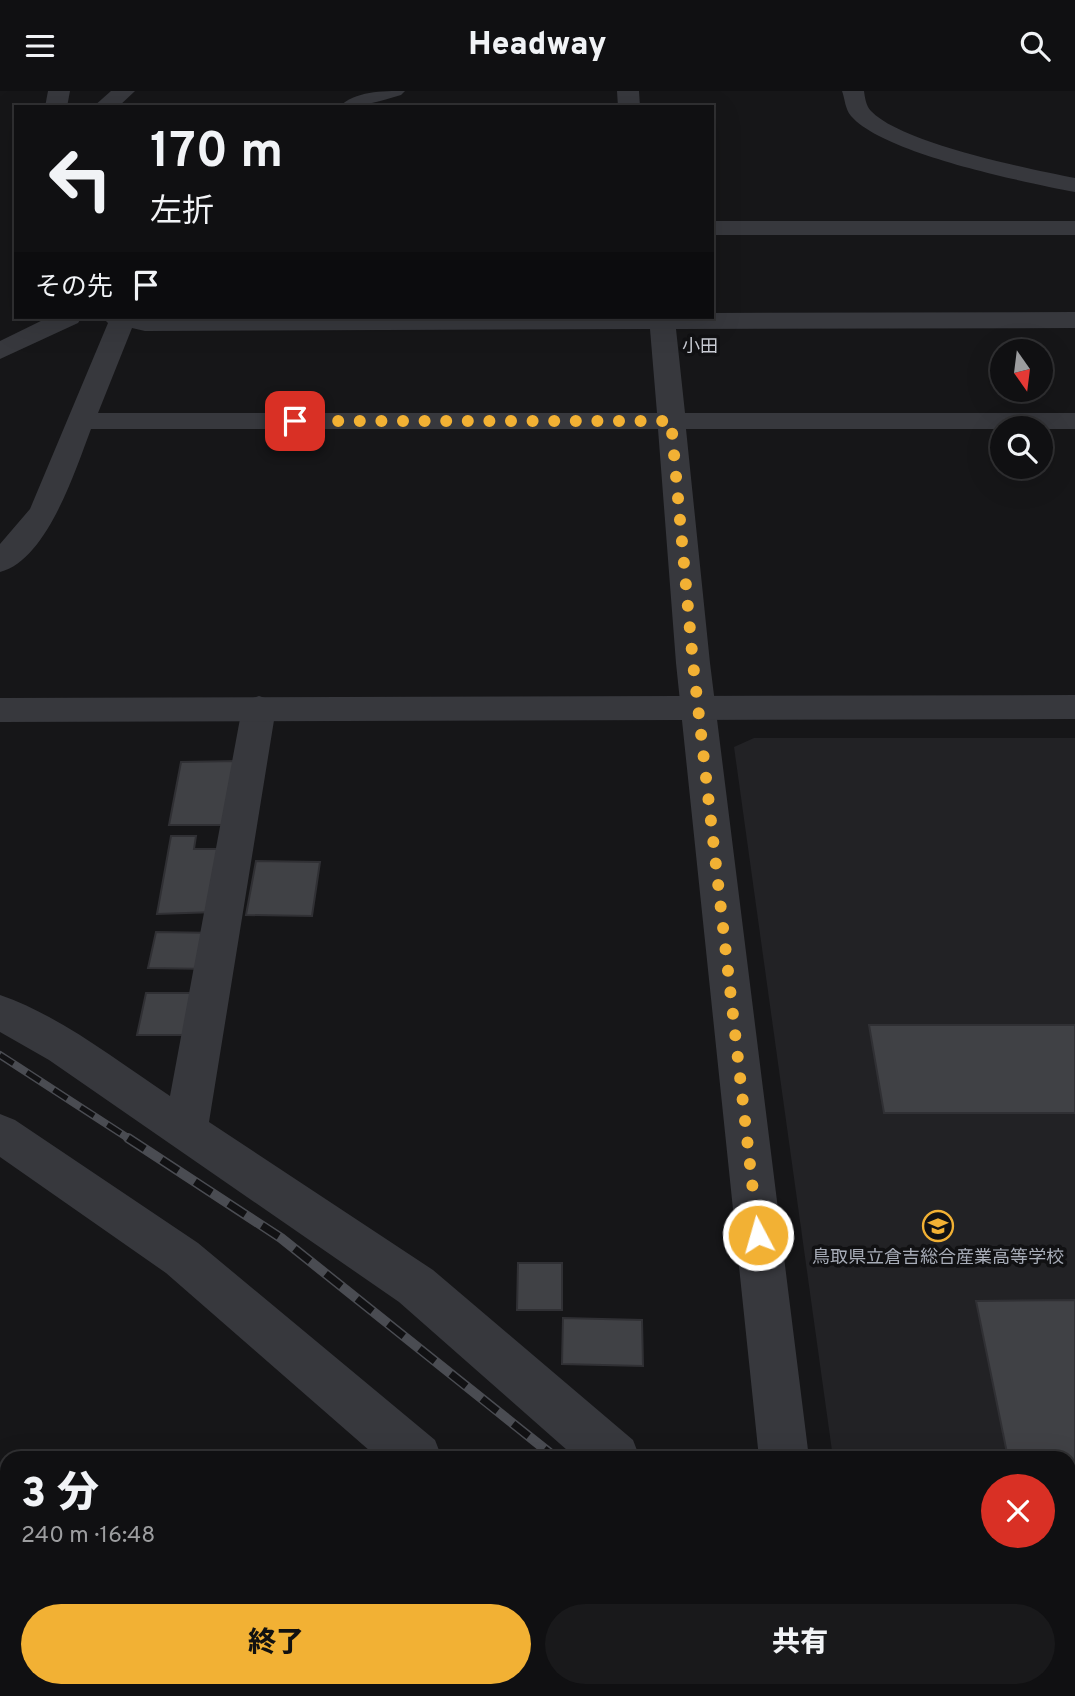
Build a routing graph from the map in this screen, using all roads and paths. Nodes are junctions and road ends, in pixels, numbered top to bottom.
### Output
1 (124, 91) edge
2 (394, 91) edge
3 (853, 91) edge
4 (106, 105) edge
5 (353, 105) edge
6 (1075, 185) edge
7 (714, 228) edge
8 (1075, 228) edge
9 (65, 319) edge
10 (122, 319) edge
11 (127, 319) edge
12 (662, 319) edge
13 (1075, 320) edge
14 (0, 351) edge
15 (80, 421) junction
16 (671, 421) junction
17 (1075, 421) edge
18 (0, 562) edge
19 (1075, 707) edge
20 (259, 708) junction
21 (698, 708) junction
22 (0, 711) edge
23 (0, 1012) edge
24 (186, 1130) junction
25 (0, 1133) edge
26 (409, 1451) edge
27 (607, 1451) edge
28 (782, 1451) edge

1 - 4 street
2 - 5 street
3 - 6 street
7 - 8 street
9 - 14 street
10 - 15 street
11 - 12 street
12 - 13 street
12 - 16 street
15 - 16 street
15 - 18 street
16 - 17 street
16 - 21 street
19 - 21 street
20 - 21 street
20 - 22 street
20 - 24 street
21 - 28 street
23 - 24 street
24 - 27 street
25 - 26 street

